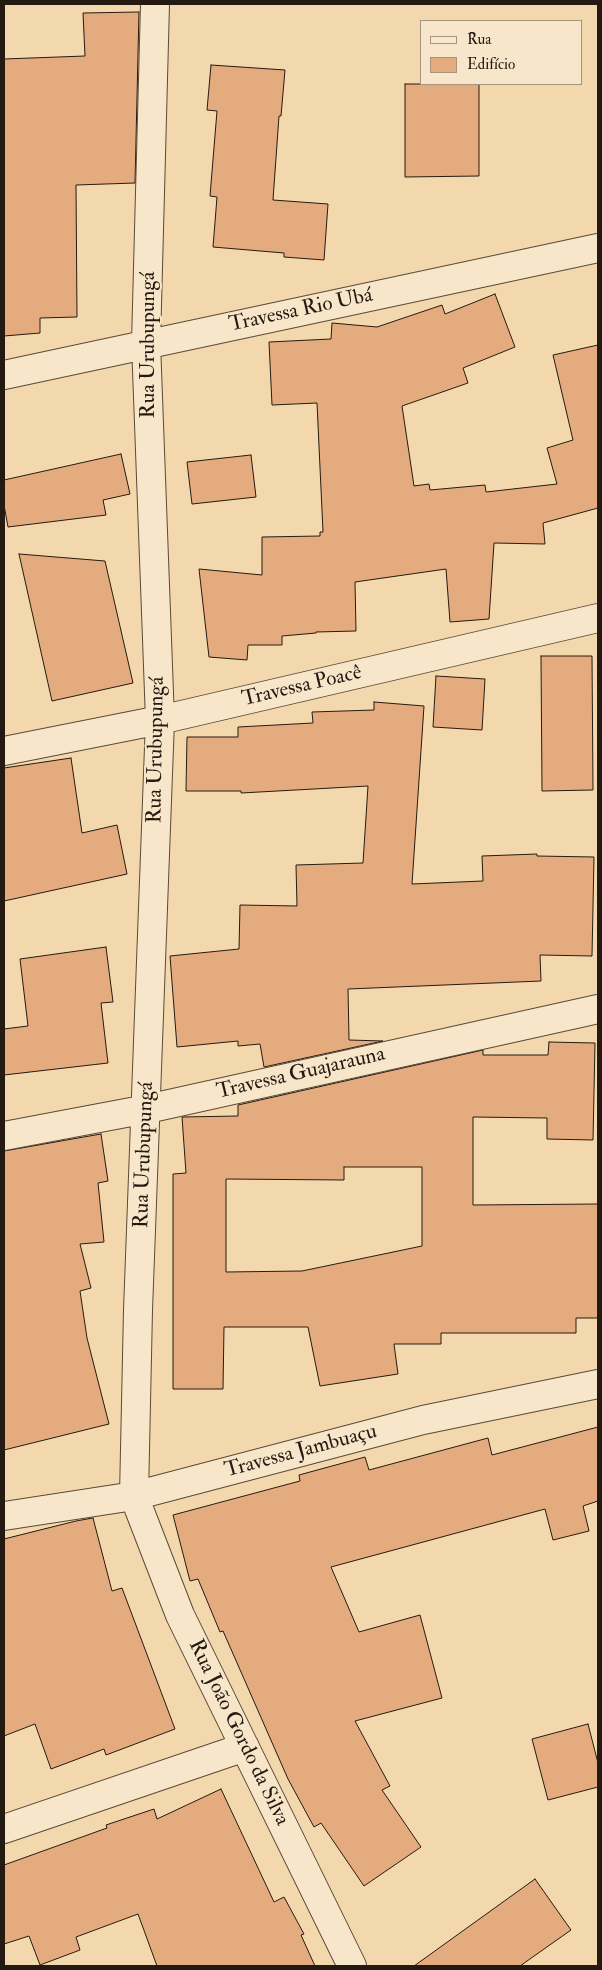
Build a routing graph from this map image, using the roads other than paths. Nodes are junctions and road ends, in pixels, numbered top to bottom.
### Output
1 (155, 4) edge
2 (598, 248) edge
3 (146, 344) junction
4 (4, 375) edge
5 (598, 618) edge
6 (160, 720) junction
7 (4, 751) edge
8 (598, 1009) edge
9 (147, 1109) junction
10 (4, 1136) edge
11 (598, 1384) edge
12 (134, 1496) junction
13 (4, 1516) edge
14 (245, 1747) junction
15 (4, 1829) edge
16 (352, 1966) edge

1 - 3 street, Rua Urubupungá
2 - 3 street, Travessa Rio Ubá
3 - 4 street, Travessa Rio Ubá
3 - 6 street, Rua Urubupungá
5 - 6 street, Travessa Poacê
6 - 7 street, Travessa Poacê
6 - 9 street, Rua Urubupungá
8 - 9 street, Travessa Guajarauna
9 - 10 street, Travessa Guajarauna
9 - 12 street, Rua Urubupungá
11 - 12 street, Travessa Jambuaçu
12 - 13 street, Travessa Jambuaçu
12 - 14 street, Rua João Gordo da Silva
14 - 15 street
14 - 16 street, Rua João Gordo da Silva

